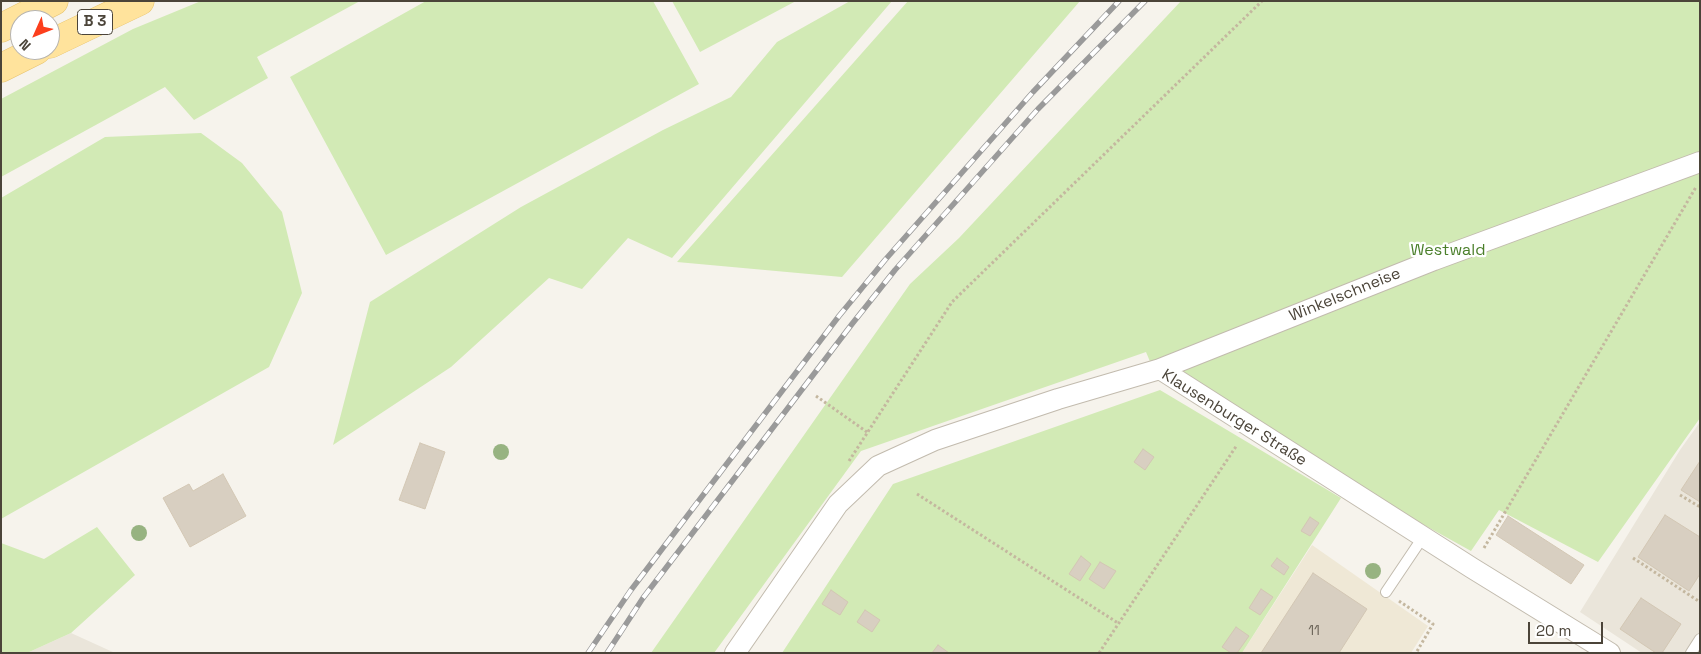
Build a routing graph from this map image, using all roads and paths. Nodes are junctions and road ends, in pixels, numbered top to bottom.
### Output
1 (54, 1) edge
2 (140, 1) edge
3 (1262, 1) edge
4 (1, 28) edge
5 (60, 39) edge
6 (17, 60) edge
7 (1, 68) edge
8 (1700, 162) edge
9 (1700, 181) edge
10 (1160, 369) junction
11 (816, 396) dead end
12 (1249, 426) junction
13 (867, 432) junction
14 (858, 485) junction
15 (917, 494) dead end
16 (1680, 494) dead end
17 (1700, 507) edge
18 (1423, 537) junction
19 (1633, 558) dead end
20 (1472, 568) junction
21 (1386, 592) joint
22 (1700, 602) edge
23 (1118, 623) junction
24 (1700, 639) edge
25 (735, 653) edge
26 (1099, 653) edge
27 (1416, 653) edge
28 (1610, 653) edge
29 (1691, 653) edge

1 - 4 main road
2 - 5 main road, B 3
3 - 13 path
6 - 7 main road
8 - 10 street, Winkelschneise
9 - 20 path
10 - 12 street, Klausenburger Straße
10 - 14 street, Klausenburger Straße
11 - 13 path
12 - 18 street, Klausenburger Straße
12 - 23 path
13 - 14 path
14 - 25 street, Klausenburger Straße
15 - 23 path
16 - 17 path
18 - 20 street, Klausenburger Straße
18 - 21 lane
19 - 22 path
20 - 28 street, Klausenburger Straße
21 - 27 path
23 - 26 path
24 - 29 lane

